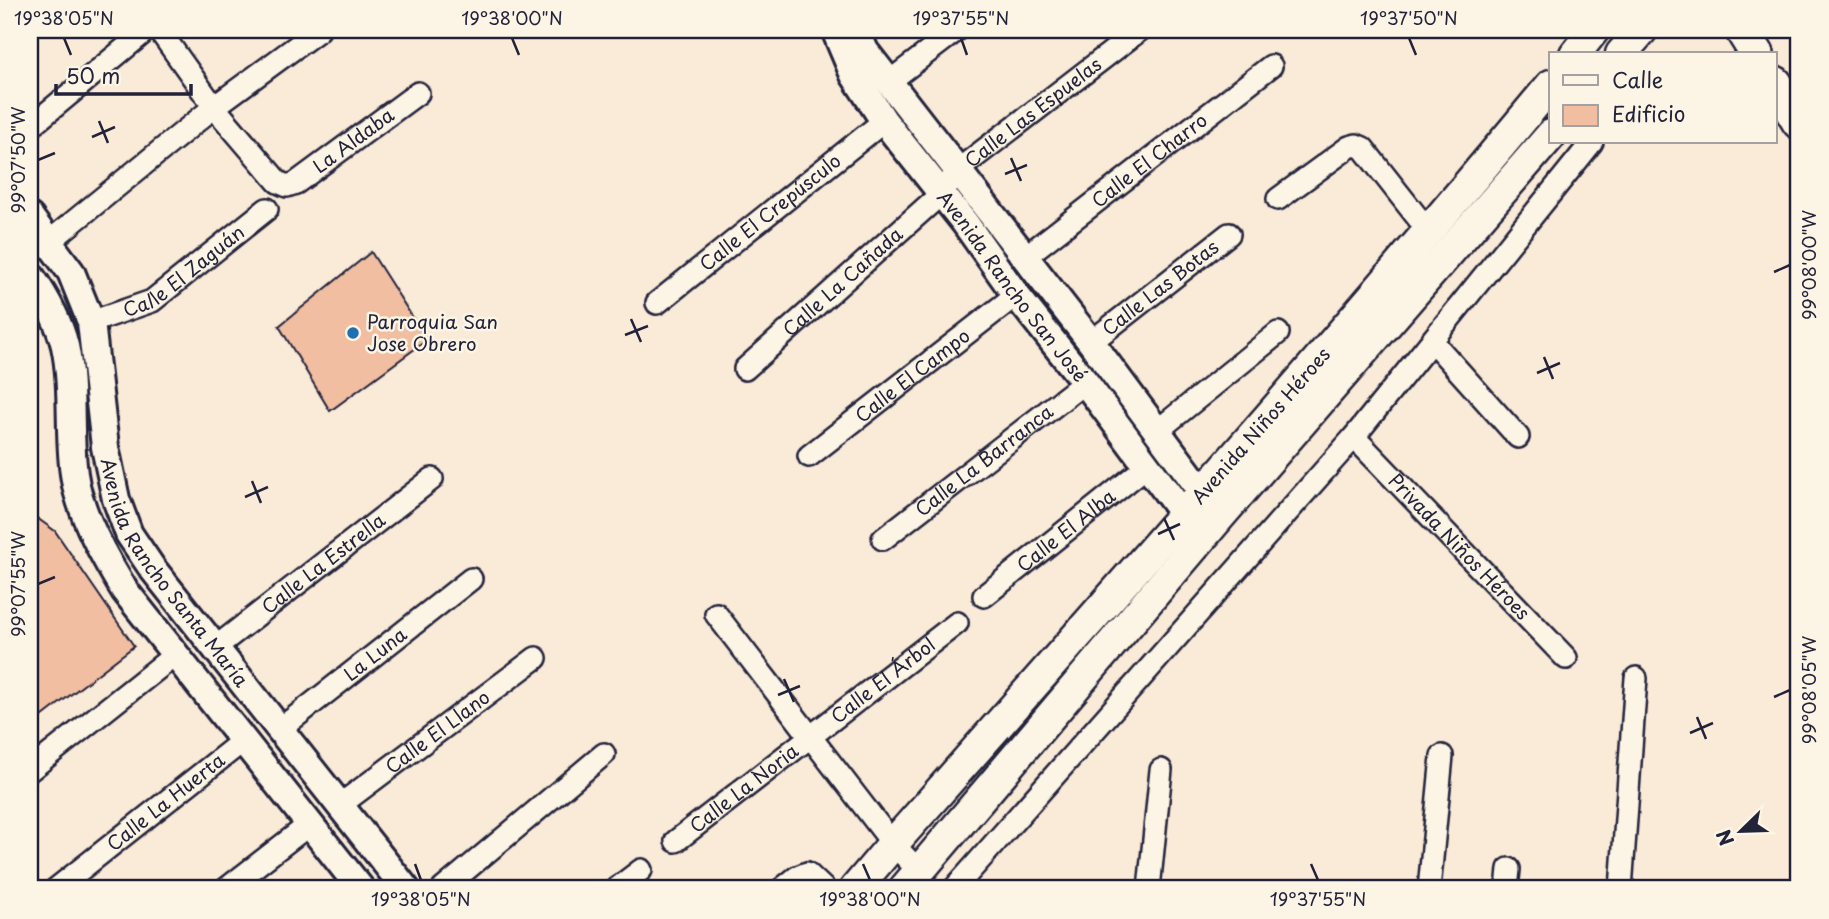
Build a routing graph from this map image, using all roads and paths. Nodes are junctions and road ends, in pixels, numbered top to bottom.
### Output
1 (319, 30) edge
2 (835, 30) edge
3 (856, 30) edge
4 (957, 30) edge
5 (1140, 30) edge
6 (1577, 30) edge
7 (1594, 30) edge
8 (1642, 30) edge
9 (1742, 30) edge
10 (150, 32) edge
11 (1570, 52) edge
12 (1577, 52) edge
13 (1623, 52) edge
14 (1756, 52) edge
15 (1271, 66) dead end
16 (890, 81) junction
17 (1776, 85) edge
18 (1549, 87) edge
19 (418, 93) dead end
20 (214, 107) junction
21 (884, 121) junction
22 (1799, 122) edge
23 (30, 127) edge
24 (1549, 137) edge
25 (1590, 144) edge
26 (958, 170) junction
27 (942, 194) junction
28 (1278, 199) dead end
29 (267, 209) dead end
30 (30, 218) edge
31 (1429, 232) junction
32 (1229, 234) dead end
33 (50, 241) junction
34 (1026, 257) junction
35 (30, 275) edge
36 (1016, 295) junction
37 (657, 303) dead end
38 (91, 322) junction
39 (1278, 333) dead end
40 (1432, 341) junction
41 (1091, 342) junction
42 (745, 369) dead end
43 (1085, 382) junction
44 (1157, 431) junction
45 (1354, 437) junction
46 (1518, 437) dead end
47 (809, 456) dead end
48 (1147, 466) junction
49 (432, 479) dead end
50 (1212, 505) junction
51 (1193, 527) junction
52 (883, 539) dead end
53 (471, 579) dead end
54 (984, 596) dead end
55 (716, 614) dead end
56 (957, 624) dead end
57 (216, 647) junction
58 (176, 654) junction
59 (536, 658) dead end
60 (1566, 658) dead end
61 (1636, 678) dead end
62 (280, 729) junction
63 (810, 737) junction
64 (244, 740) junction
65 (604, 754) dead end
66 (1442, 755) dead end
67 (30, 770) edge
68 (1161, 770) dead end
69 (340, 805) junction
70 (311, 823) junction
71 (360, 831) junction
72 (676, 841) dead end
73 (892, 844) junction
74 (333, 853) junction
75 (387, 865) junction
76 (641, 870) dead end
77 (911, 880) edge
78 (360, 888) edge
79 (56, 889) edge
80 (226, 889) edge
81 (406, 889) edge
82 (443, 889) edge
83 (616, 889) edge
84 (782, 889) edge
85 (824, 889) edge
86 (855, 889) edge
87 (954, 889) edge
88 (1149, 889) edge
89 (1429, 889) edge
90 (1621, 889) edge

1 - 20 street
2 - 21 street, Avenida Rancho San José
3 - 16 street, Avenida Rancho San José
4 - 16 street
5 - 26 street, Calle Las Espuelas
6 - 11 main road
7 - 12 main road
8 - 13 main road
9 - 14 main road
10 - 20 street
10 - 23 street
15 - 34 street, Calle El Charro
16 - 26 street, Avenida Rancho San José
17 - 22 main road
18 - 31 main road, Avenida Niños Héroes
19 - 20 street, La Aldaba
20 - 33 street
21 - 27 street, Avenida Rancho San José
21 - 37 street, Calle El Crepúsculo
24 - 50 main road, Avenida Niños Héroes
25 - 40 street
26 - 27 street, Calle Las Espuelas
26 - 34 street, Avenida Rancho San José
27 - 36 street, Avenida Rancho San José
27 - 42 street, Calle La Cañada
28 - 31 street
29 - 38 street, Calle El Zaguán
30 - 33 street, Avenida Rancho Santa María
31 - 50 main road, Avenida Niños Héroes
32 - 41 street, Calle Las Botas
33 - 38 street, Avenida Rancho Santa María
34 - 41 street, Avenida Rancho San José
35 - 58 street, Avenida Rancho Santa María
36 - 43 street, Avenida Rancho San José
36 - 47 street, Calle El Campo
38 - 57 street, Avenida Rancho Santa María
39 - 44 street
40 - 45 street
40 - 46 street
41 - 44 street, Avenida Rancho San José
43 - 48 street, Avenida Rancho San José
43 - 52 street, Calle La Barranca
44 - 50 street, Avenida Rancho San José
45 - 60 street, Privada Niños Héroes
45 - 87 street
48 - 51 street, Avenida Rancho San José
48 - 54 street, Calle El Alba
49 - 57 street, Calle La Estrella
50 - 51 main road, Avenida Niños Héroes
51 - 73 main road, Avenida Niños Héroes
51 - 77 main road, Avenida Niños Héroes
53 - 62 street, La Luna
55 - 63 street
56 - 63 street, Calle El Árbol
57 - 62 street, Avenida Rancho Santa María
58 - 64 street, Avenida Rancho Santa María
58 - 67 street
59 - 69 street, Calle El Llano
61 - 90 street
62 - 69 street, Avenida Rancho Santa María
63 - 72 street, Calle La Noria
63 - 73 street
64 - 70 street, Avenida Rancho Santa María
64 - 79 street, Calle La Huerta
65 - 82 street
66 - 89 street
68 - 88 street
69 - 71 street, Avenida Rancho Santa María
70 - 74 street, Avenida Rancho Santa María
70 - 80 street
71 - 74 street
71 - 75 street, Avenida Rancho Santa María
73 - 77 street
73 - 86 main road, Avenida Niños Héroes
74 - 78 street, Avenida Rancho Santa María
75 - 78 street
75 - 81 street, Avenida Rancho Santa María
76 - 83 street
84 - 85 street

